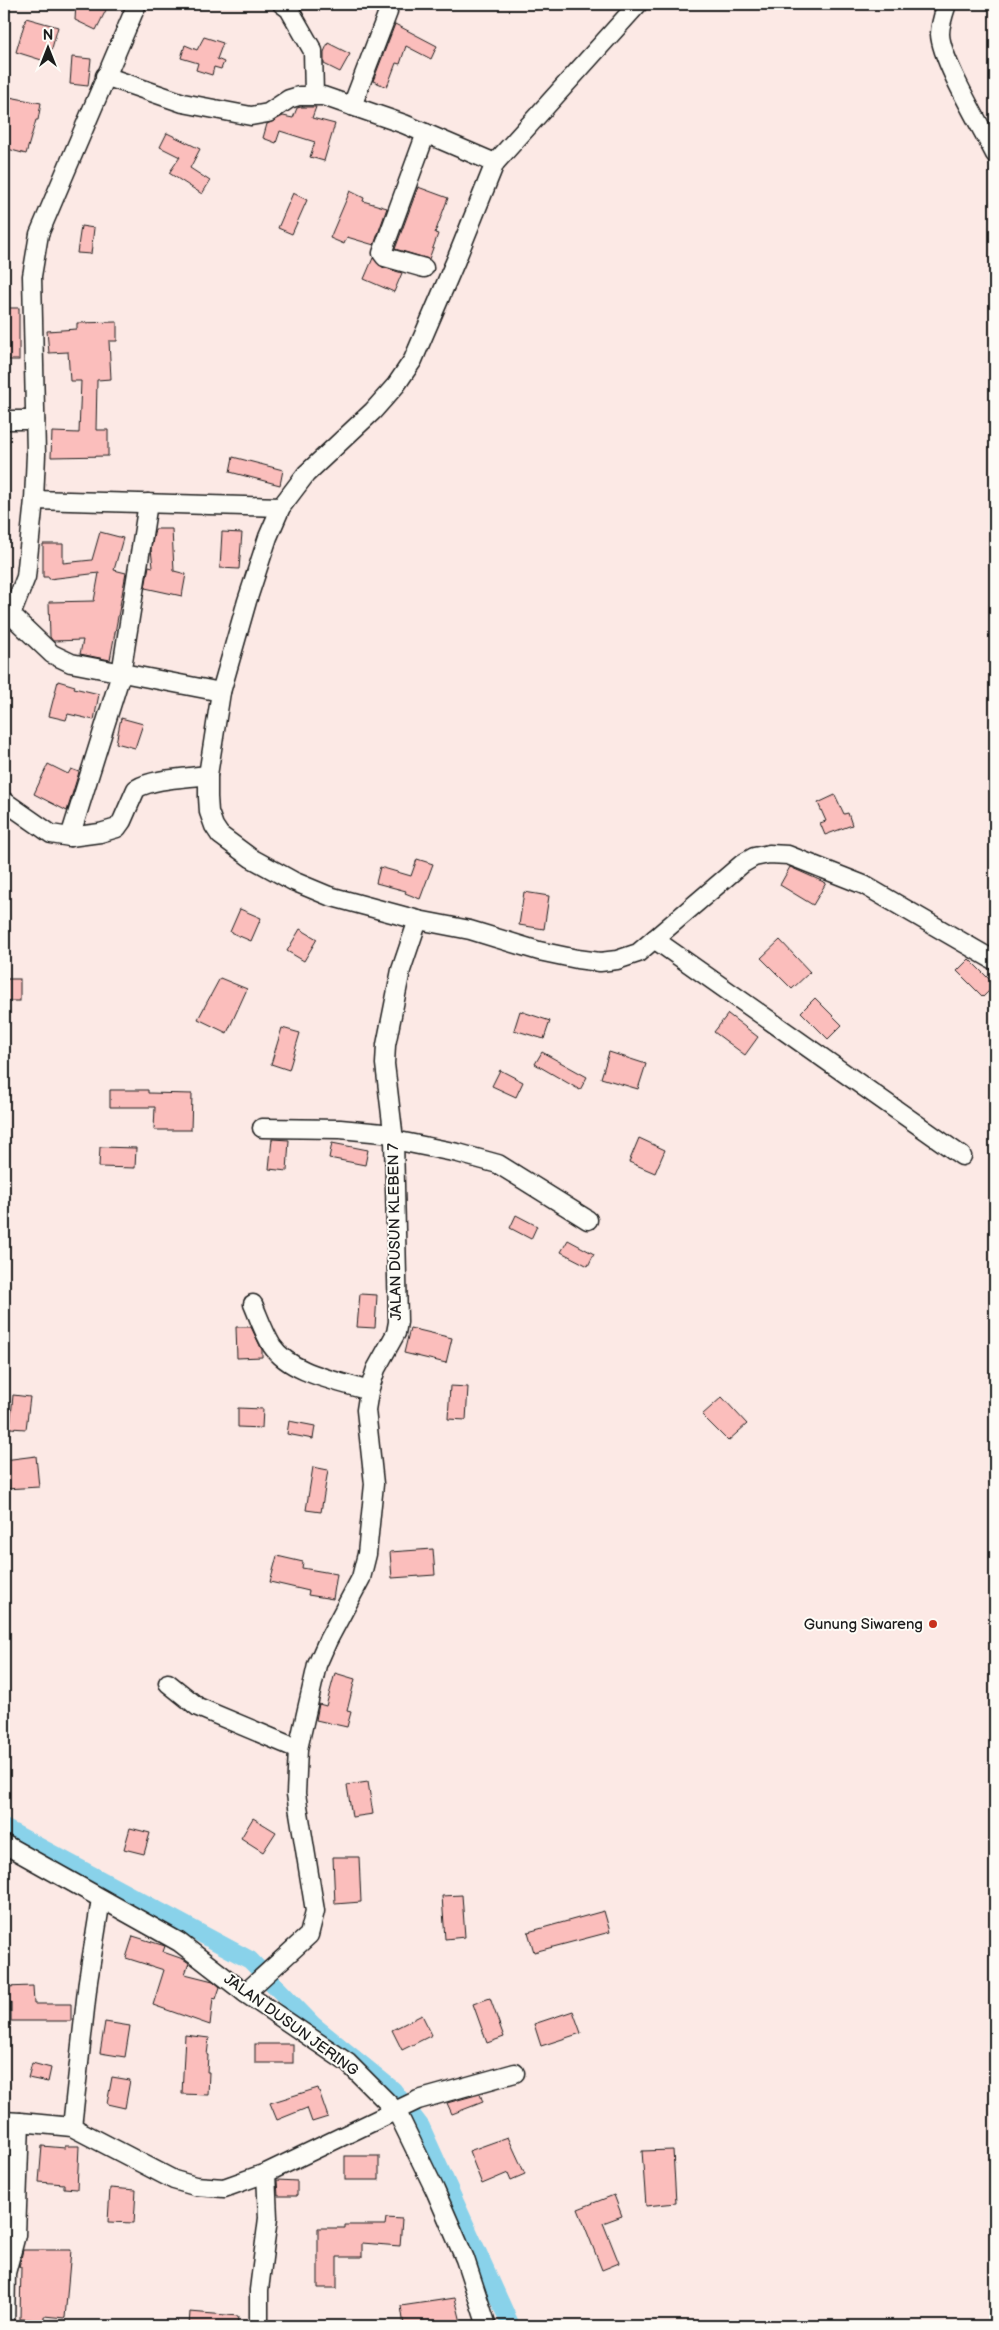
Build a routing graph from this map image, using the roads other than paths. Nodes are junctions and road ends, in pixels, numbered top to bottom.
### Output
1 (137, 4) edge
2 (282, 4) edge
3 (638, 4) edge
4 (947, 4) edge
5 (388, 12) dead end
6 (105, 76) junction
7 (314, 95) junction
8 (352, 106) junction
9 (426, 133) junction
10 (995, 154) edge
11 (495, 163) junction
12 (424, 268) dead end
13 (4, 420) edge
14 (35, 420) junction
15 (34, 500) junction
16 (148, 503) junction
17 (282, 507) junction
18 (8, 616) edge
19 (121, 674) junction
20 (221, 692) junction
21 (208, 775) junction
22 (5, 805) edge
23 (70, 838) junction
24 (418, 920) junction
25 (654, 939) junction
26 (995, 961) edge
27 (262, 1128) dead end
28 (393, 1137) junction
29 (962, 1156) dead end
30 (588, 1220) dead end
31 (253, 1304) dead end
32 (369, 1390) junction
33 (168, 1683) dead end
34 (298, 1749) junction
35 (4, 1844) edge
36 (101, 1899) junction
37 (245, 1993) junction
38 (515, 2073) dead end
39 (404, 2109) junction
40 (12, 2122) edge
41 (72, 2127) junction
42 (266, 2173) junction
43 (5, 2326) edge
44 (259, 2326) edge
45 (486, 2326) edge

1 - 6 street
2 - 7 street
3 - 11 street
4 - 10 street
5 - 8 street
6 - 7 street
6 - 14 street
7 - 8 street
8 - 9 street
9 - 11 street
9 - 12 street
11 - 17 street
13 - 14 street
14 - 15 street
15 - 16 street
15 - 18 street
16 - 17 street
16 - 19 street
17 - 20 street
18 - 19 street
19 - 20 street
19 - 23 street
20 - 21 street
21 - 23 street
21 - 24 street
22 - 23 street
24 - 25 street
24 - 28 street, JALAN DUSUN KLEBEN 7
25 - 26 street
25 - 29 street
27 - 28 street
28 - 30 street
28 - 32 street, JALAN DUSUN KLEBEN 7
31 - 32 street
32 - 34 street, JALAN DUSUN KLEBEN 7
33 - 34 street
34 - 37 street, JALAN DUSUN KLEBEN 7
35 - 36 street, JALAN DUSUN JERING
36 - 37 street, JALAN DUSUN JERING
36 - 41 street
37 - 39 street, JALAN DUSUN JERING
38 - 39 street
39 - 42 street
39 - 45 street, JALAN DUSUN JERING
40 - 41 street
40 - 43 street
41 - 42 street
42 - 44 street

